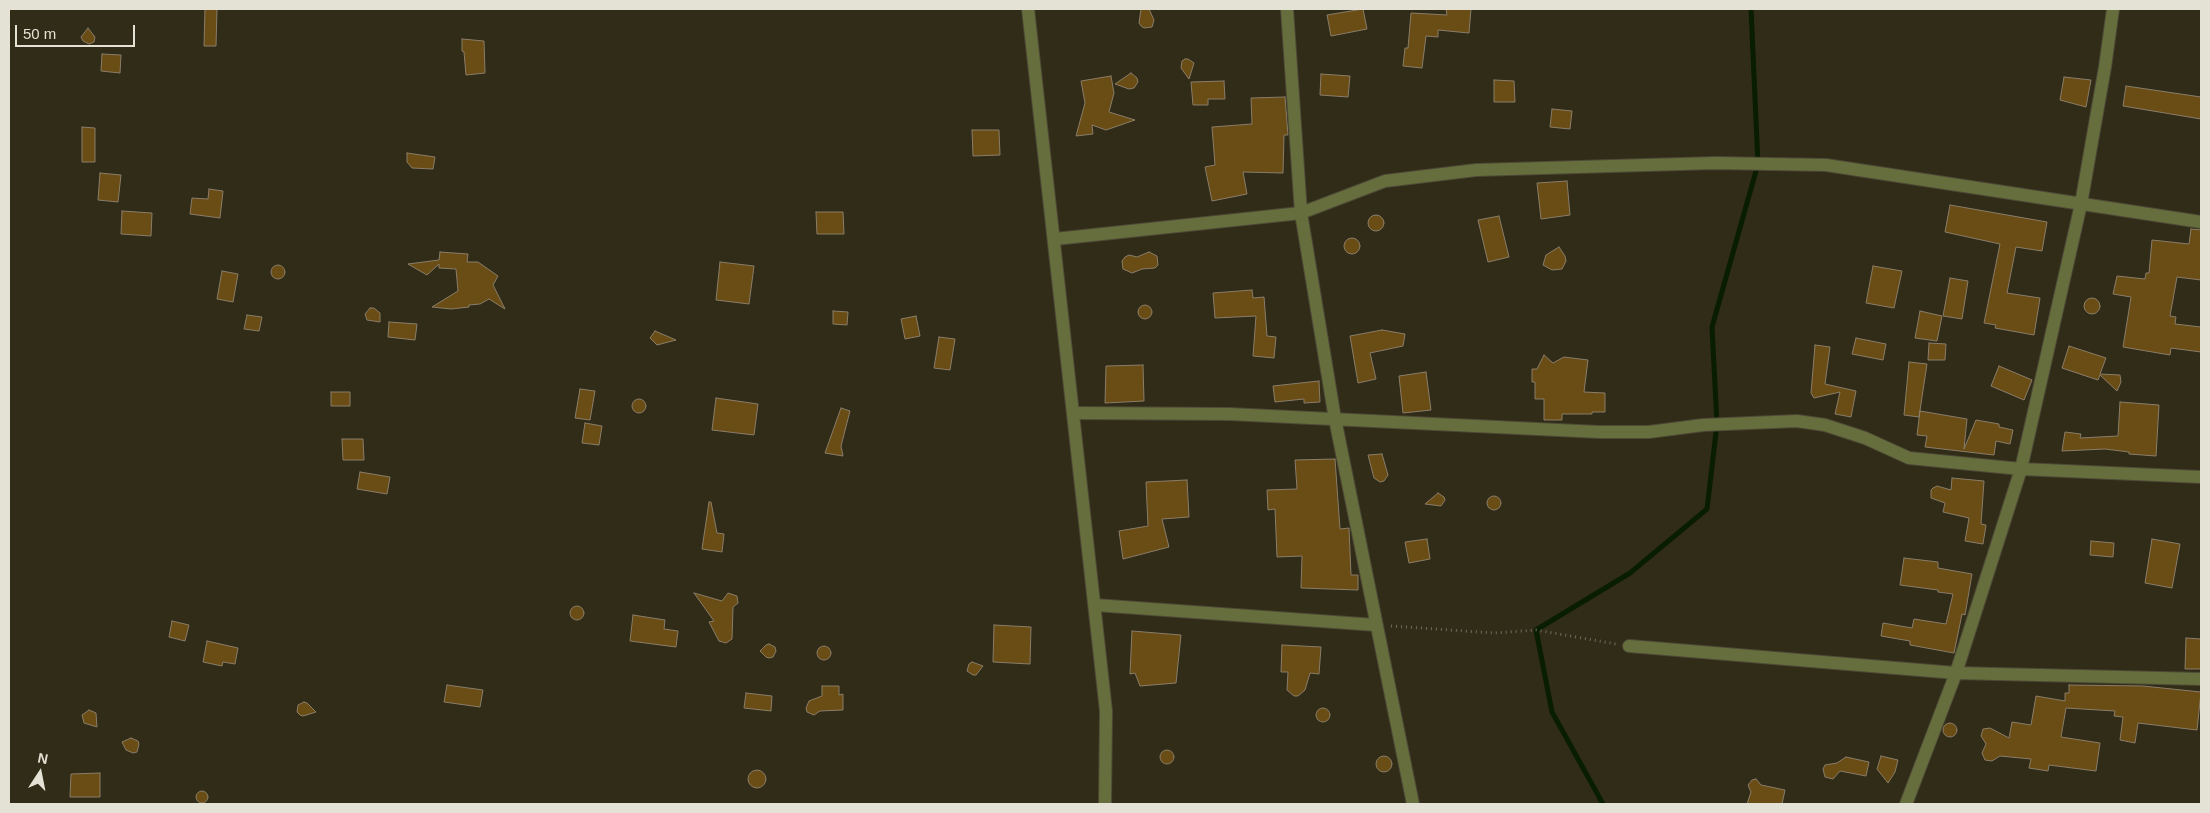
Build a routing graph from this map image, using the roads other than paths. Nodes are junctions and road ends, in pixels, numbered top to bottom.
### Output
1 (1028, 9) edge
2 (1287, 9) edge
3 (2113, 9) edge
4 (2081, 204) junction
5 (1301, 213) junction
6 (2201, 222) edge
7 (1054, 239) junction
8 (1074, 413) junction
9 (1335, 419) junction
10 (2020, 469) junction
11 (2201, 477) edge
12 (1095, 605) junction
13 (1376, 624) junction
14 (1629, 646) road end
15 (1956, 674) junction
16 (2201, 679) edge
17 (1105, 804) edge
18 (1413, 804) edge
19 (1906, 804) edge

1 - 7 street
2 - 5 street
3 - 4 street
4 - 5 street
4 - 6 street
4 - 10 street
5 - 7 street
5 - 9 street
7 - 8 street
8 - 9 street
8 - 12 street
9 - 10 street
9 - 13 street
10 - 11 street
10 - 15 street
12 - 13 street
12 - 17 street
13 - 18 street
14 - 15 street
15 - 16 street
15 - 19 street

